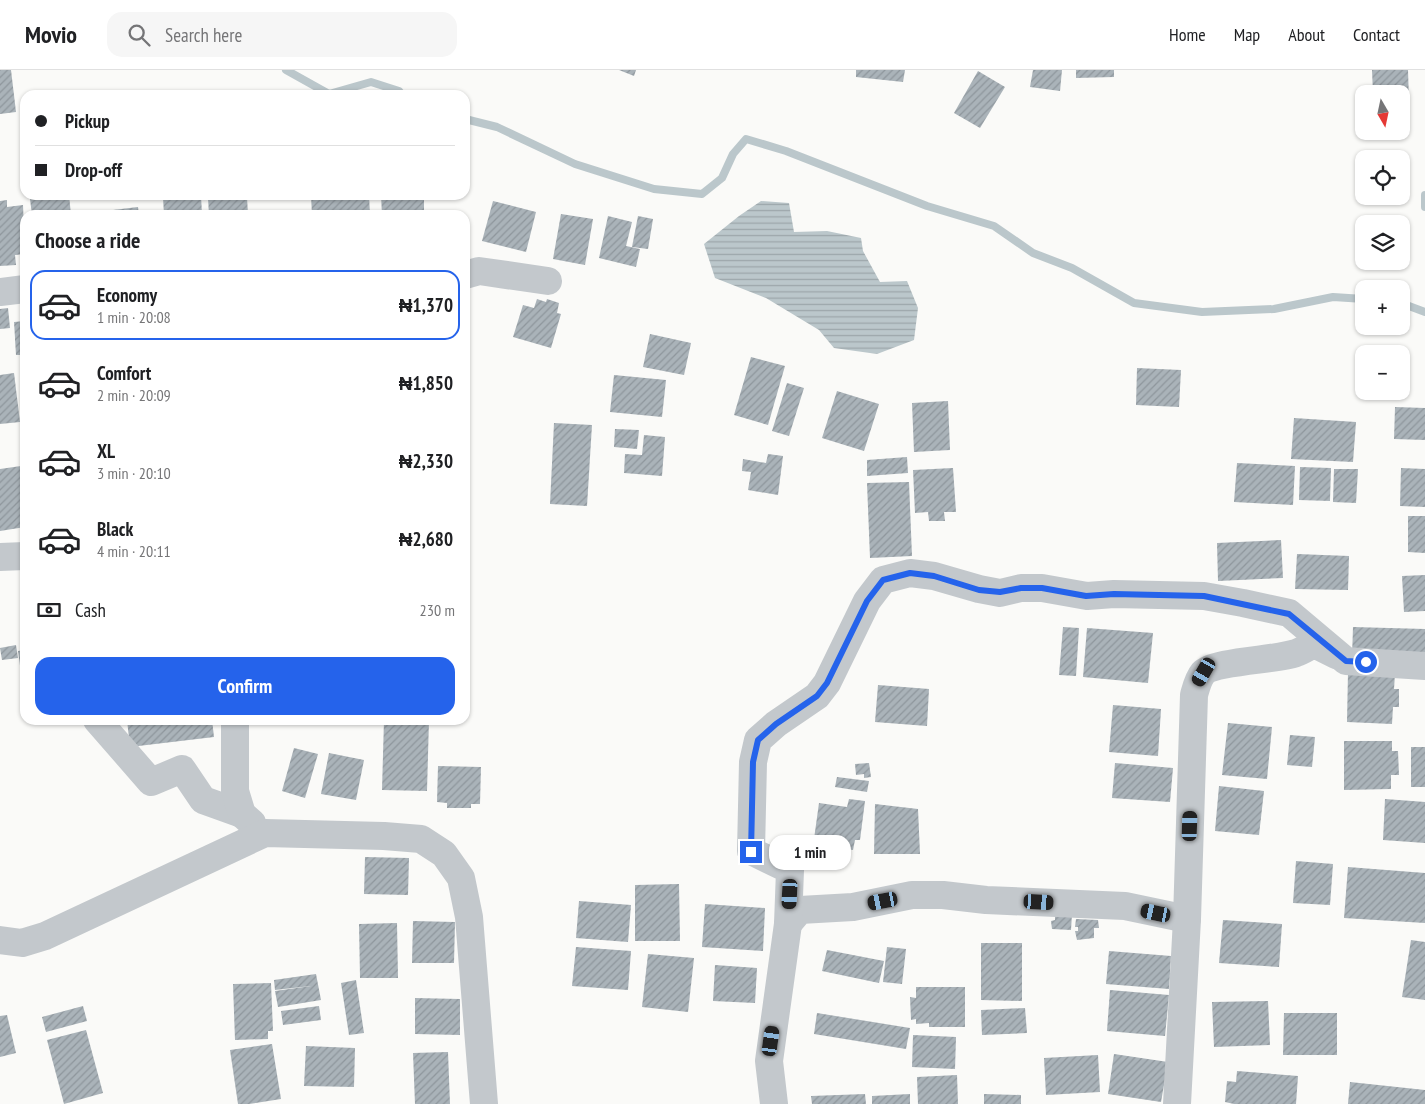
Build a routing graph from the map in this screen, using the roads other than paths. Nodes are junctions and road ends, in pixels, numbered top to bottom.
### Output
1 (470, 274) edge
2 (548, 282) dead end
3 (20, 290) edge
4 (0, 292) edge
5 (20, 556) edge
6 (0, 557) edge
7 (1346, 661) junction
8 (1425, 666) edge
9 (101, 725) edge
10 (235, 725) edge
11 (242, 814) junction
12 (265, 833) junction
13 (1187, 919) junction
14 (788, 924) junction
15 (0, 940) edge
16 (484, 1104) edge
17 (774, 1104) edge
18 (1177, 1104) edge

1 - 2 street
3 - 4 street
5 - 6 street
7 - 8 street
7 - 13 street
7 - 14 street
9 - 11 street
10 - 11 street
11 - 12 street
12 - 15 street
12 - 16 street
13 - 14 street
13 - 18 street
14 - 17 street

